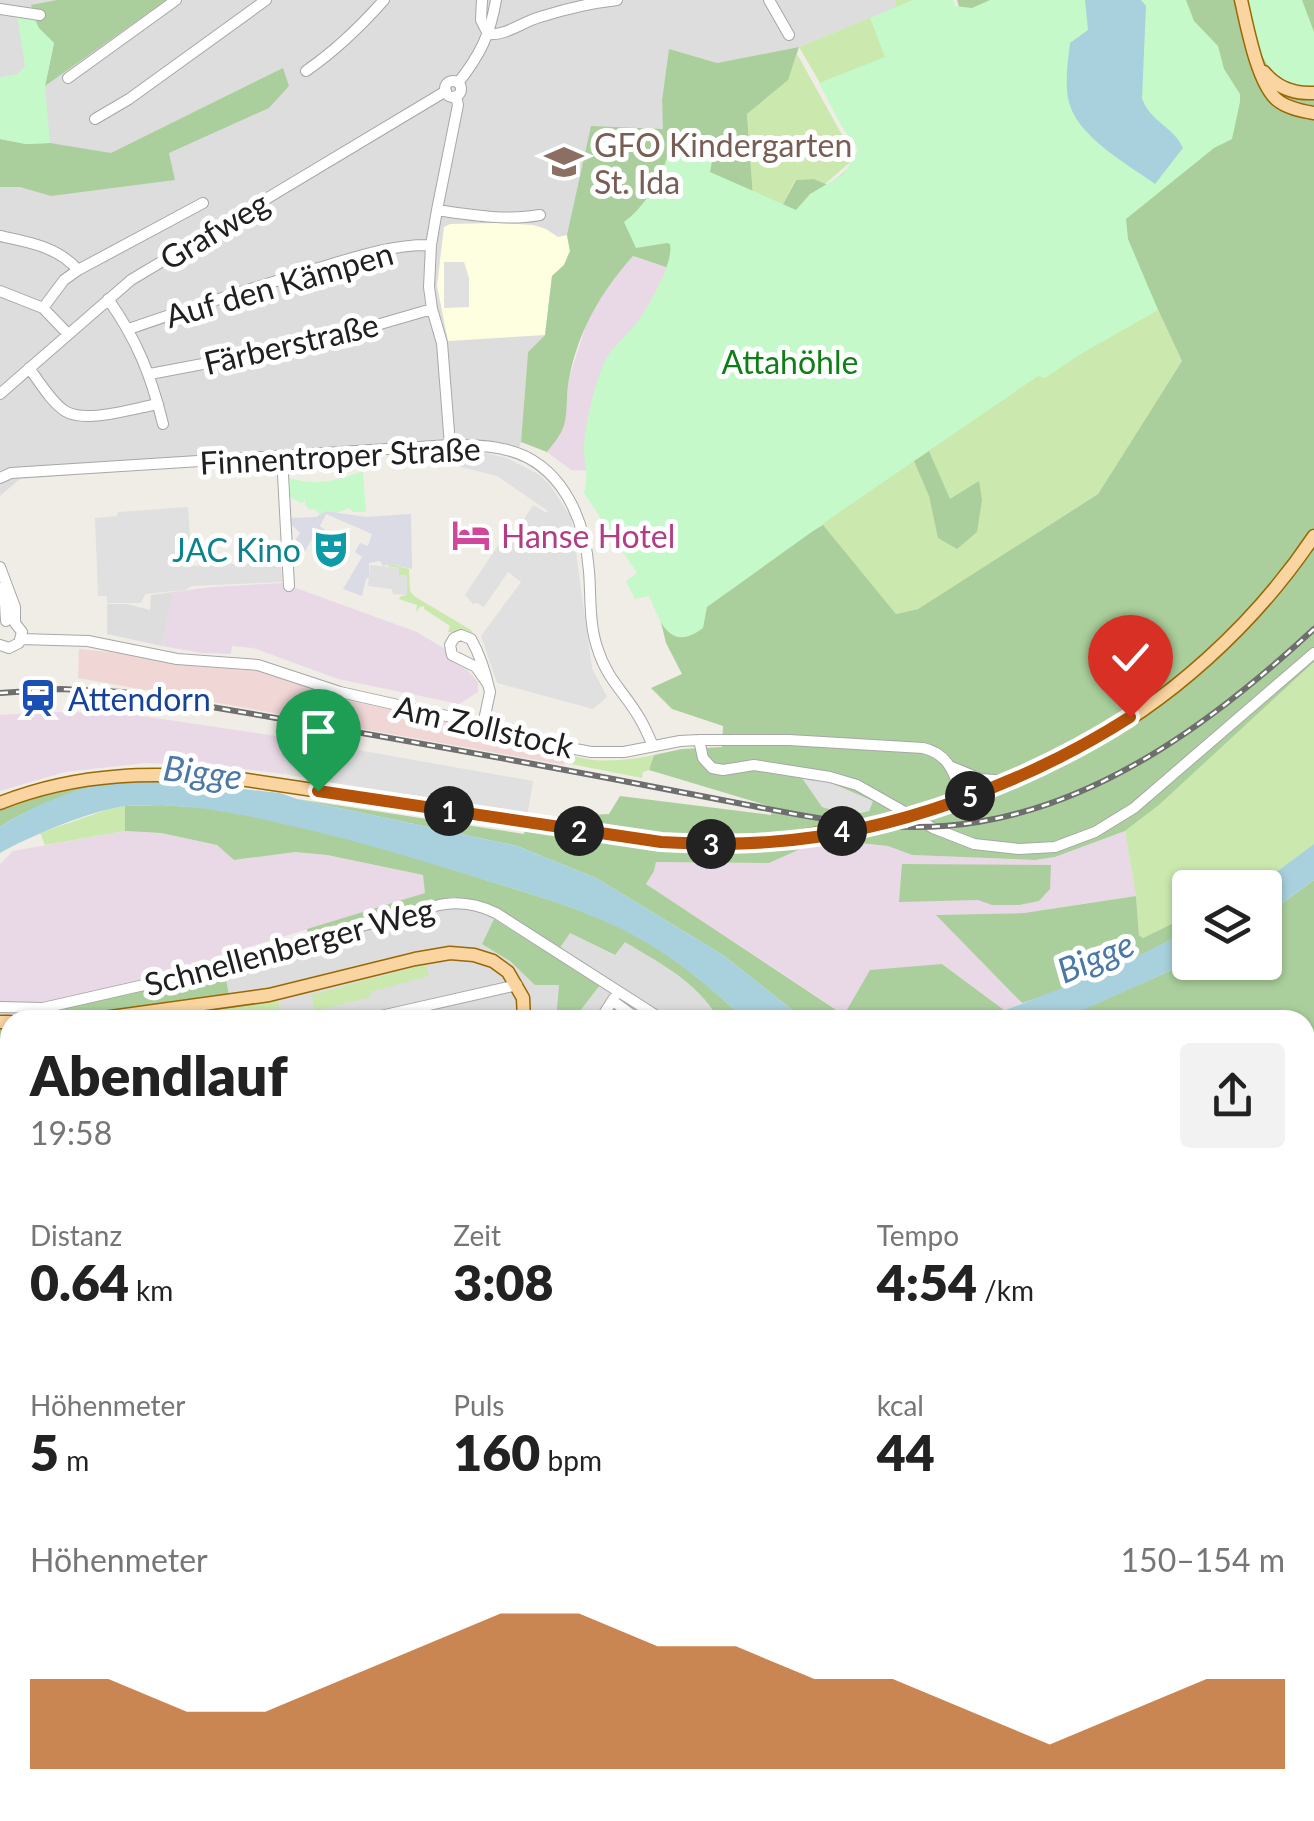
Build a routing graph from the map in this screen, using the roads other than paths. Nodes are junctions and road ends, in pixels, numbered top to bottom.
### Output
1 (176, 0) edge
2 (266, 0) edge
3 (384, 0) edge
4 (482, 0) edge
5 (496, 0) edge
6 (618, 0) edge
7 (769, 0) edge
8 (1241, 0) edge
9 (0, 9) edge
10 (40, 16) dead end
11 (488, 34) junction
12 (789, 35) dead end
13 (1260, 66) junction
14 (306, 71) dead end
15 (68, 78) dead end
16 (1314, 93) edge
17 (451, 94) junction
18 (1314, 113) edge
19 (95, 119) dead end
20 (203, 203) dead end
21 (437, 210) junction
22 (540, 216) dead end
23 (0, 236) edge
24 (431, 245) junction
25 (78, 270) junction
26 (0, 291) edge
27 (108, 299) junction
28 (44, 308) junction
29 (432, 309) junction
30 (129, 329) junction
31 (67, 334) junction
32 (29, 368) junction
33 (150, 374) junction
34 (0, 394) edge
35 (158, 404) junction
36 (163, 424) dead end
37 (450, 446) junction
38 (282, 456) junction
39 (0, 478) edge
40 (1314, 536) edge
41 (0, 567) edge
42 (288, 586) dead end
43 (0, 588) edge
44 (7, 623) edge
45 (21, 639) junction
46 (0, 646) edge
47 (476, 649) junction
48 (1314, 653) edge
49 (459, 660) junction
50 (488, 684) junction
51 (483, 725) junction
52 (699, 740) junction
53 (653, 746) junction
54 (951, 766) junction
55 (1006, 781) junction
56 (964, 798) junction
57 (0, 803) edge
58 (518, 984) junction
59 (615, 996) junction
60 (0, 1006) edge
61 (161, 1010) edge
62 (406, 1010) edge
63 (525, 1010) edge
64 (606, 1010) edge
65 (629, 1010) edge
66 (643, 1010) edge

1 - 15 street
2 - 19 street
3 - 14 street
4 - 11 street
5 - 11 street
6 - 11 street
7 - 12 street
8 - 13 main road
9 - 10 street
11 - 17 street, Grafweg
13 - 16 main road
13 - 18 main road
17 - 21 street
17 - 27 street, Grafweg
20 - 25 street
21 - 22 street
21 - 24 street
23 - 25 street
24 - 29 street
24 - 30 street, Auf den Kämpen
25 - 28 street
26 - 28 street
27 - 30 street, Auf den Kämpen
27 - 31 street, Grafweg
28 - 31 street
29 - 33 street, Färberstraße
29 - 37 street
30 - 33 street, Auf den Kämpen
31 - 32 street, Grafweg
32 - 34 street, Grafweg
32 - 35 street
33 - 35 street, Auf den Kämpen
35 - 36 street, Auf den Kämpen
37 - 38 street, Finnentroper Straße
37 - 53 street, Finnentroper Straße
38 - 39 street, Finnentroper Straße
38 - 42 street
40 - 55 main road
41 - 44 street
43 - 44 street
44 - 45 street
45 - 46 street
45 - 51 street, Am Zollstock
47 - 49 street
47 - 49 street
47 - 50 street
48 - 52 street
49 - 50 street
50 - 51 street
51 - 53 street, Am Zollstock
52 - 53 street
52 - 54 street
54 - 55 street
54 - 56 street
55 - 56 main road
56 - 57 main road, bridge
58 - 61 main road
58 - 62 street
58 - 63 main road
59 - 60 street, Schnellenberger Weg
59 - 64 street
59 - 65 street, Schnellenberger Weg
59 - 66 street, Schnellenberger Weg

